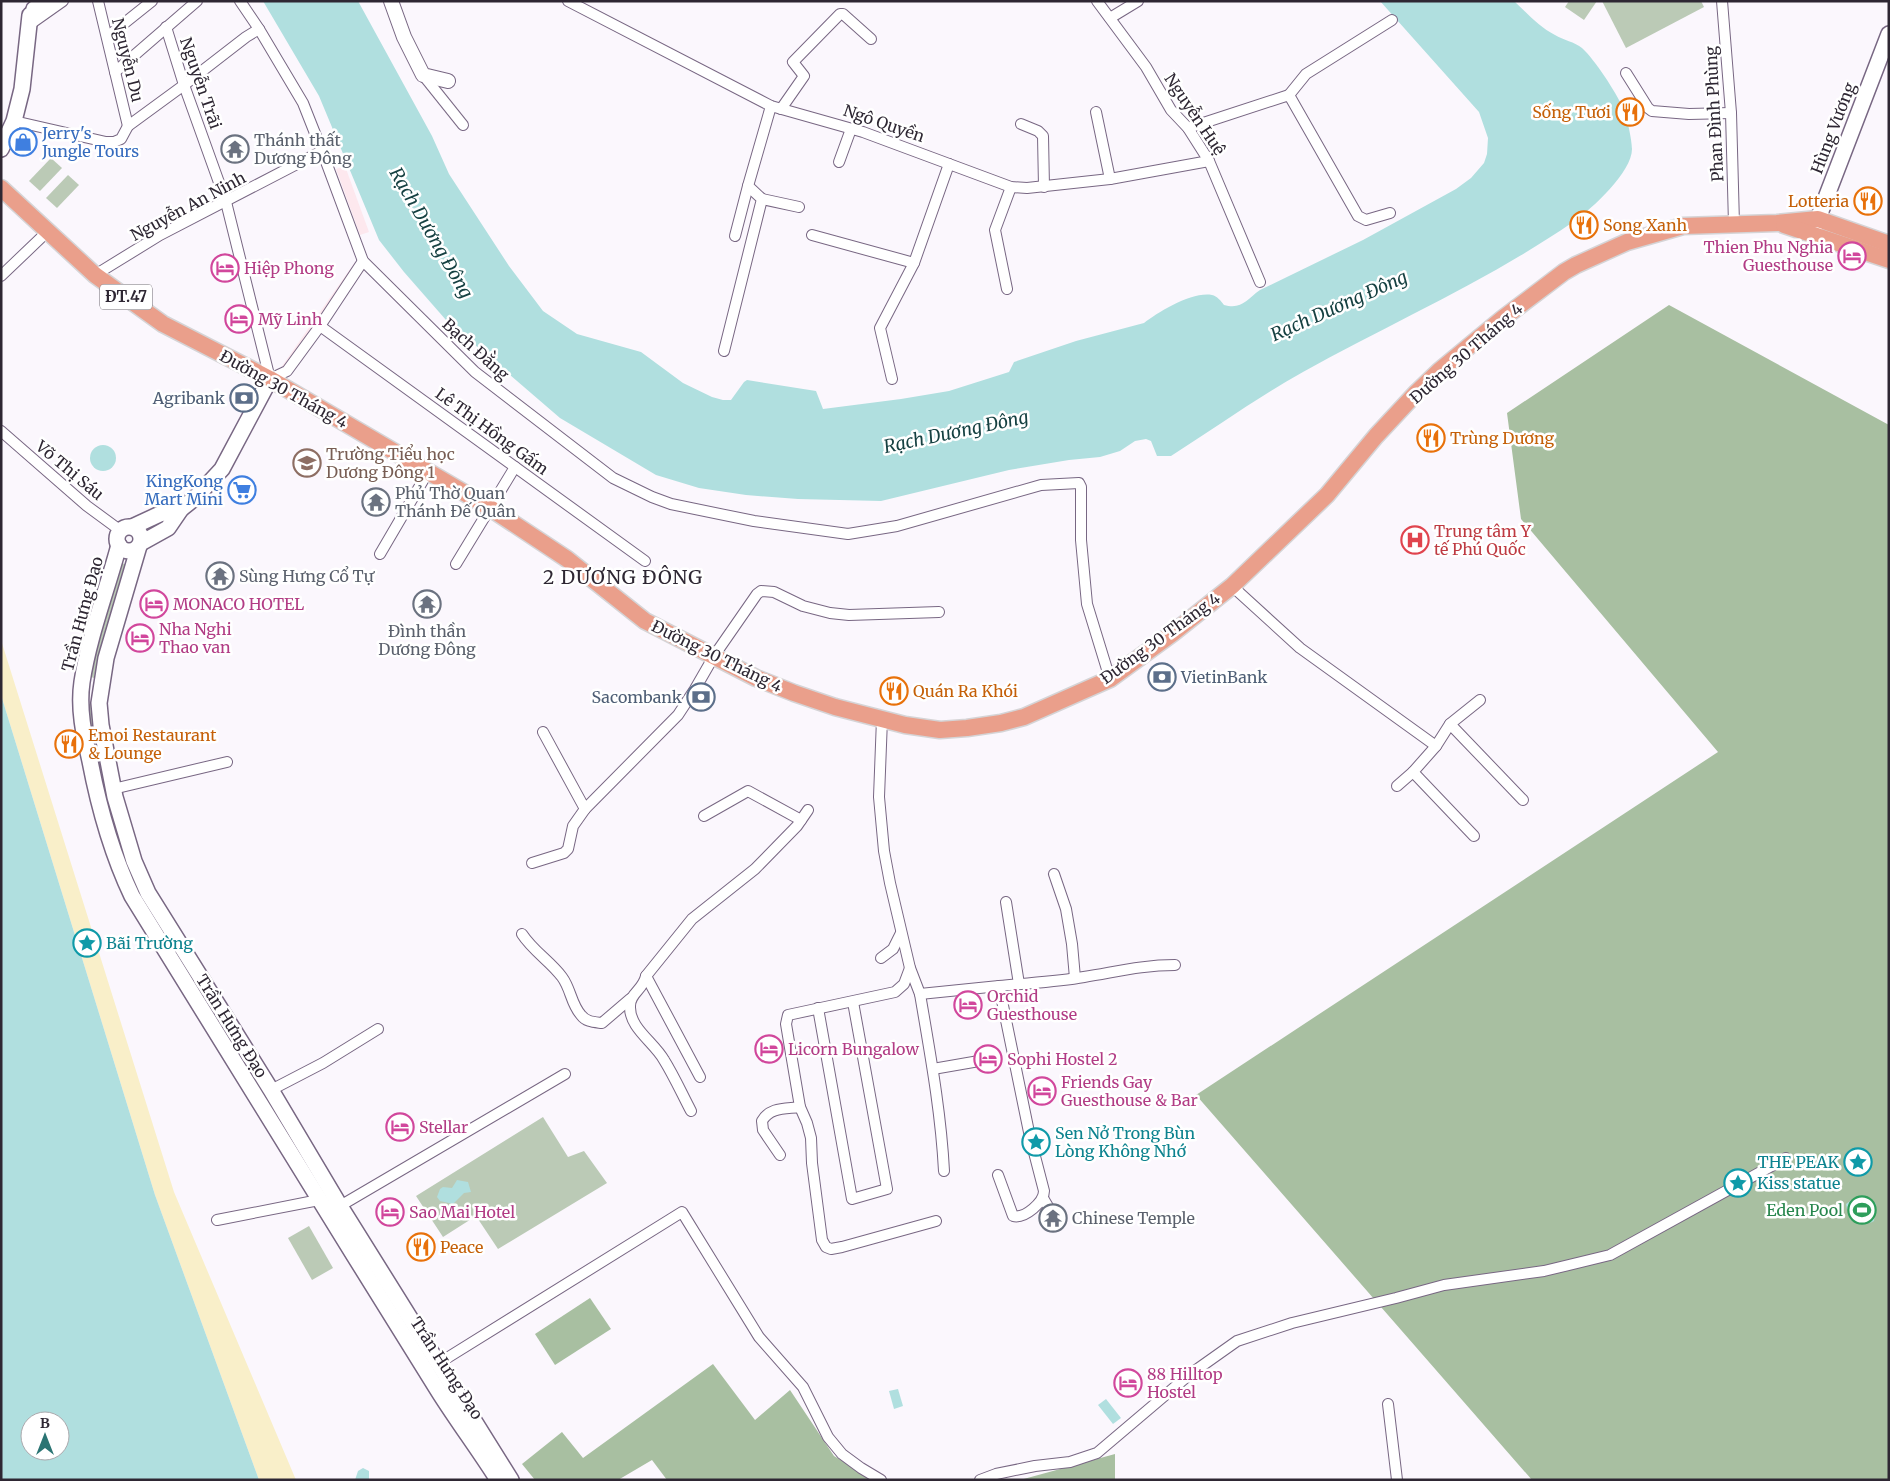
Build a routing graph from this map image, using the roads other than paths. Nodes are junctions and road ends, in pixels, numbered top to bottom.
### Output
1 (63, 1) edge
2 (98, 1) edge
3 (152, 1) edge
4 (197, 1) edge
5 (240, 1) edge
6 (391, 1) edge
7 (568, 1) edge
8 (1097, 1) edge
9 (1138, 1) edge
10 (1722, 1) edge
11 (33, 10) edge
12 (1110, 18) junction
13 (1392, 20) dead end
14 (166, 28) junction
15 (260, 30) junction
16 (1889, 34) edge
17 (107, 37) junction
18 (871, 39) dead end
19 (115, 72) junction
20 (1626, 73) dead end
21 (423, 75) junction
22 (448, 81) dead end
23 (184, 85) junction
24 (1289, 95) junction
25 (776, 107) junction
26 (1096, 112) dead end
27 (1731, 113) junction
28 (14, 121) junction
29 (1021, 124) dead end
30 (463, 125) dead end
31 (128, 126) junction
32 (1188, 128) junction
33 (851, 129) junction
34 (1, 149) edge
35 (322, 151) junction
36 (1209, 161) junction
37 (839, 162) dead end
38 (949, 164) junction
39 (1110, 179) junction
40 (748, 186) junction
41 (1044, 186) junction
42 (1011, 187) junction
43 (1, 188) edge
44 (762, 199) junction
45 (226, 202) junction
46 (799, 207) dead end
47 (1390, 213) dead end
48 (1734, 224) junction
49 (1815, 226) junction
50 (48, 232) junction
51 (812, 235) dead end
52 (735, 236) dead end
53 (1889, 244) edge
54 (1889, 260) edge
55 (363, 261) junction
56 (914, 263) junction
57 (95, 275) junction
58 (1, 276) edge
59 (1260, 282) dead end
60 (1007, 289) dead end
61 (320, 326) junction
62 (724, 351) dead end
63 (892, 379) dead end
64 (270, 380) junction
65 (1, 431) edge
66 (515, 467) junction
67 (428, 472) junction
68 (490, 508) junction
69 (181, 509) junction
70 (124, 534) junction
71 (140, 544) junction
72 (380, 554) dead end
73 (646, 561) dead end
74 (456, 564) dead end
75 (1232, 586) junction
76 (938, 612) dead end
77 (714, 656) junction
78 (1110, 678) junction
79 (82, 683) junction
80 (101, 685) junction
81 (1480, 700) dead end
82 (882, 719) junction
83 (1450, 724) junction
84 (543, 732) dead end
85 (1436, 746) junction
86 (227, 762) dead end
87 (1413, 772) junction
88 (1397, 786) dead end
89 (114, 793) junction
90 (1523, 800) dead end
91 (98, 801) junction
92 (585, 809) junction
93 (808, 810) dead end
94 (704, 816) dead end
95 (801, 820) junction
96 (1474, 836) dead end
97 (532, 863) dead end
98 (1054, 874) dead end
99 (1006, 902) dead end
100 (901, 933) junction
101 (522, 934) dead end
102 (881, 958) dead end
103 (1176, 965) dead end
104 (910, 968) junction
105 (646, 976) junction
106 (1075, 978) junction
107 (1019, 984) junction
108 (999, 986) junction
109 (920, 994) junction
110 (630, 999) junction
111 (853, 1002) junction
112 (818, 1008) junction
113 (378, 1029) dead end
114 (979, 1061) dead end
115 (933, 1069) junction
116 (565, 1074) dead end
117 (700, 1077) dead end
118 (271, 1090) junction
119 (256, 1098) junction
120 (800, 1107) junction
121 (691, 1111) dead end
122 (780, 1155) dead end
123 (1786, 1158) dead end
124 (944, 1171) dead end
125 (998, 1175) dead end
126 (1043, 1198) junction
127 (330, 1200) junction
128 (1053, 1215) dead end
129 (216, 1220) dead end
130 (936, 1221) dead end
131 (439, 1363) junction
132 (1388, 1404) dead end
133 (481, 1442) junction
134 (498, 1480) edge
135 (511, 1480) edge
136 (881, 1480) edge
137 (980, 1480) edge
138 (1397, 1480) edge

1 - 11 street
2 - 17 street, Nguyễn Du
3 - 17 street
4 - 14 street
5 - 15 street, Bạch Đằng
6 - 21 street
7 - 25 street, Ngô Quyền
8 - 12 street, Nguyễn Huệ
9 - 12 street
10 - 27 street, Phan Đình Phùng
11 - 28 main road
12 - 32 street, Nguyễn Huệ
13 - 24 street
14 - 19 street
14 - 23 street, Nguyễn Trãi
15 - 23 street
15 - 35 street, Bạch Đằng
16 - 49 main road, Hùng Vương
17 - 19 street, Nguyễn Du
18 - 25 street
19 - 31 street, Nguyễn Du
20 - 27 street
21 - 22 street
21 - 30 street
23 - 31 street
23 - 45 street, Nguyễn Trãi
24 - 32 street
24 - 47 street
25 - 33 street, Ngô Quyền
25 - 40 street
26 - 39 street
27 - 48 street, Phan Đình Phùng
28 - 31 street
28 - 34 main road
29 - 41 street
32 - 36 street, Nguyễn Huệ
33 - 37 street
33 - 38 street, Ngô Quyền
35 - 45 street, Nguyễn An Ninh
35 - 55 street, Bạch Đằng
36 - 39 street, Ngô Quyền
36 - 59 street, Nguyễn Huệ
38 - 42 street, Ngô Quyền
38 - 56 street
39 - 41 street, Ngô Quyền
40 - 44 street
40 - 52 street
41 - 42 street, Ngô Quyền
42 - 60 street
43 - 50 main road, Đường 30 Tháng 4 / ĐT.47
44 - 46 street
44 - 62 street
45 - 57 street, Nguyễn An Ninh
45 - 64 street, Nguyễn Trãi
48 - 49 main road, Đường 30 Tháng 4
48 - 75 main road, Đường 30 Tháng 4
49 - 53 main road, Đường 30 Tháng 4
49 - 54 main road, Đường 30 Tháng 4
50 - 57 main road, Đường 30 Tháng 4 / ĐT.47
50 - 58 street
51 - 56 street
55 - 61 street
55 - 78 street, Bạch Đằng
56 - 63 street
57 - 64 main road, Đường 30 Tháng 4 / ĐT.47
61 - 64 street
61 - 66 street, Lê Thị Hồng Gấm
64 - 67 main road, Đường 30 Tháng 4
64 - 69 main road
65 - 70 street, Võ Thị Sáu
66 - 68 street
66 - 73 street, Lê Thị Hồng Gấm
67 - 68 main road, Đường 30 Tháng 4
67 - 72 street
68 - 74 street
68 - 77 main road, Đường 30 Tháng 4
69 - 70 main road
69 - 71 main road
70 - 71 main road
70 - 71 main road
70 - 79 main road, Trần Hưng Đạo
71 - 80 main road, Trần Hưng Đạo
75 - 78 main road, Đường 30 Tháng 4
75 - 85 street
76 - 77 street
77 - 82 main road, Đường 30 Tháng 4
77 - 92 street
78 - 82 main road, Đường 30 Tháng 4
79 - 80 main road
79 - 91 main road, Trần Hưng Đạo
80 - 89 main road, Trần Hưng Đạo
81 - 83 street
82 - 100 street
83 - 85 street
83 - 90 street
84 - 92 street
85 - 87 street
86 - 89 street
87 - 88 street
87 - 96 street
89 - 91 main road
89 - 118 main road, Trần Hưng Đạo
91 - 119 main road, Trần Hưng Đạo
92 - 97 street
93 - 95 street
94 - 95 street
95 - 105 street
98 - 106 street
99 - 107 street
100 - 102 street
100 - 104 street
101 - 110 street
103 - 106 street
104 - 109 street
104 - 111 street
105 - 110 street
105 - 117 street
106 - 107 street
107 - 108 street
108 - 109 street
108 - 126 street
109 - 115 street
110 - 121 street
111 - 112 street
111 - 112 street
112 - 120 street
113 - 118 street
114 - 115 street
115 - 124 street
116 - 127 street
118 - 119 main road
118 - 127 main road, Trần Hưng Đạo
119 - 127 main road, Trần Hưng Đạo
120 - 122 street
120 - 130 street
123 - 137 street
125 - 126 street
126 - 128 street
127 - 129 street
127 - 131 main road, Trần Hưng Đạo
127 - 133 main road, Trần Hưng Đạo
131 - 133 main road, Trần Hưng Đạo
131 - 136 street
132 - 138 street
133 - 134 main road, Trần Hưng Đạo
133 - 135 main road, Trần Hưng Đạo

